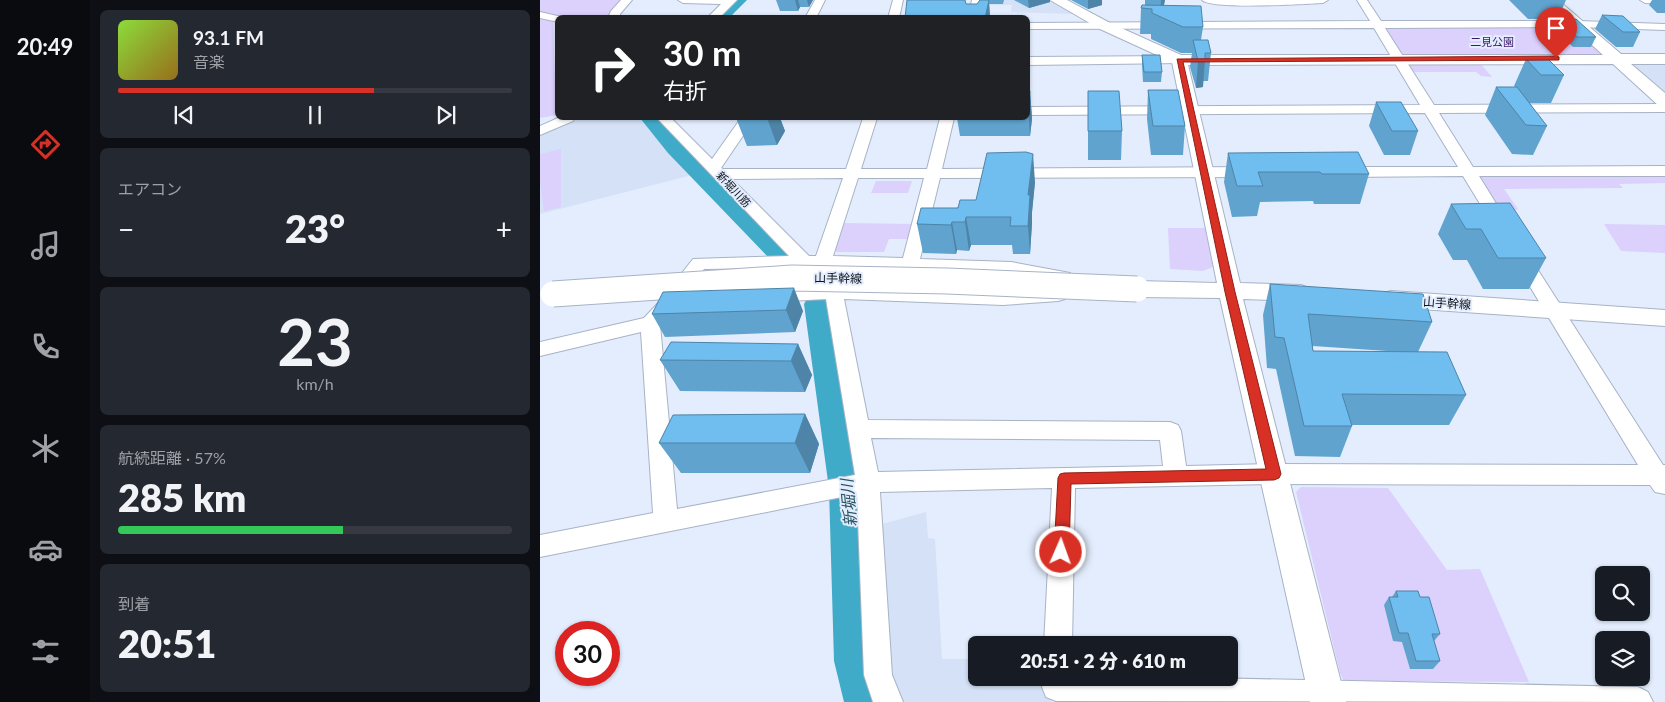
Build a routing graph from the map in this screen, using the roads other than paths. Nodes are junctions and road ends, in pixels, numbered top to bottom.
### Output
1 (627, 0) edge
2 (683, 0) edge
3 (745, 0) edge
4 (820, 0) edge
5 (898, 0) edge
6 (977, 0) edge
7 (1057, 0) edge
8 (1323, 0) edge
9 (1362, 0) edge
10 (1550, 0) edge
11 (1645, 0) edge
12 (731, 1) edge
13 (1665, 1) edge
14 (1218, 9) edge
15 (540, 15) edge
16 (615, 15) edge
17 (715, 15) edge
18 (729, 15) edge
19 (812, 15) edge
20 (894, 15) edge
21 (974, 15) edge
22 (555, 18) edge
23 (1578, 24) junction
24 (1378, 25) junction
25 (1030, 26) edge
26 (1105, 26) junction
27 (1665, 27) edge
28 (1616, 58) junction
29 (1398, 59) junction
30 (1665, 59) edge
31 (1179, 60) junction
32 (1030, 61) edge
33 (1665, 102) edge
34 (1665, 108) edge
35 (1429, 109) junction
36 (1030, 111) edge
37 (1191, 111) junction
38 (564, 120) edge
39 (666, 120) edge
40 (747, 120) edge
41 (869, 120) edge
42 (946, 120) edge
43 (540, 131) edge
44 (717, 171) junction
45 (1467, 171) junction
46 (1665, 171) edge
47 (1203, 172) junction
48 (1262, 172) edge
49 (1330, 172) edge
50 (852, 174) junction
51 (933, 174) junction
52 (803, 260) junction
53 (824, 260) junction
54 (910, 264) junction
55 (1137, 289) junction
56 (834, 292) junction
57 (1230, 292) junction
58 (546, 295) edge
59 (1327, 295) edge
60 (1367, 298) edge
61 (670, 301) junction
62 (1555, 310) junction
63 (1665, 318) edge
64 (650, 323) junction
65 (540, 349) edge
66 (858, 429) junction
67 (1274, 474) junction
68 (1176, 476) junction
69 (1064, 478) junction
70 (1662, 479) edge
71 (863, 483) junction
72 (666, 521) junction
73 (540, 546) edge
74 (1058, 636) edge
75 (1056, 686) edge
76 (1327, 699) edge
77 (888, 702) edge
78 (1638, 702) edge

1 - 16 street
2 - 12 street
3 - 18 street
4 - 19 street
5 - 20 street
6 - 21 street
7 - 26 street
8 - 14 street
9 - 24 street
10 - 23 street
11 - 13 street
12 - 17 street
14 - 24 street
14 - 26 street
15 - 22 street
23 - 24 street
23 - 27 street
23 - 28 street
24 - 29 street
25 - 26 street
26 - 31 street
28 - 29 street
28 - 30 street
28 - 33 street
29 - 31 street
29 - 35 street
31 - 32 street
31 - 37 street
34 - 35 street
35 - 37 street
35 - 45 street
36 - 37 street
37 - 47 street
38 - 43 street
39 - 44 street, 新堀川筋
40 - 44 street
41 - 50 street
42 - 51 street
44 - 50 street
44 - 52 street, 新堀川筋
45 - 46 street
45 - 49 street
45 - 62 street
47 - 48 street
47 - 51 street
47 - 57 street
50 - 51 street
50 - 53 street
51 - 54 street
52 - 53 street
52 - 61 street
53 - 54 street
54 - 55 street
55 - 56 street
55 - 57 street, 山手幹線
55 - 58 street, 山手幹線, bridge
56 - 61 street
56 - 66 street
57 - 59 street
57 - 67 street
60 - 62 street, 山手幹線
61 - 64 street
62 - 63 street, 山手幹線
62 - 70 street
64 - 65 street
64 - 72 street
66 - 68 street
66 - 71 street
67 - 68 street
67 - 70 street
67 - 76 street
68 - 69 street
69 - 71 street
69 - 74 street
71 - 72 street
71 - 77 street
72 - 73 street
75 - 76 street
76 - 78 street

